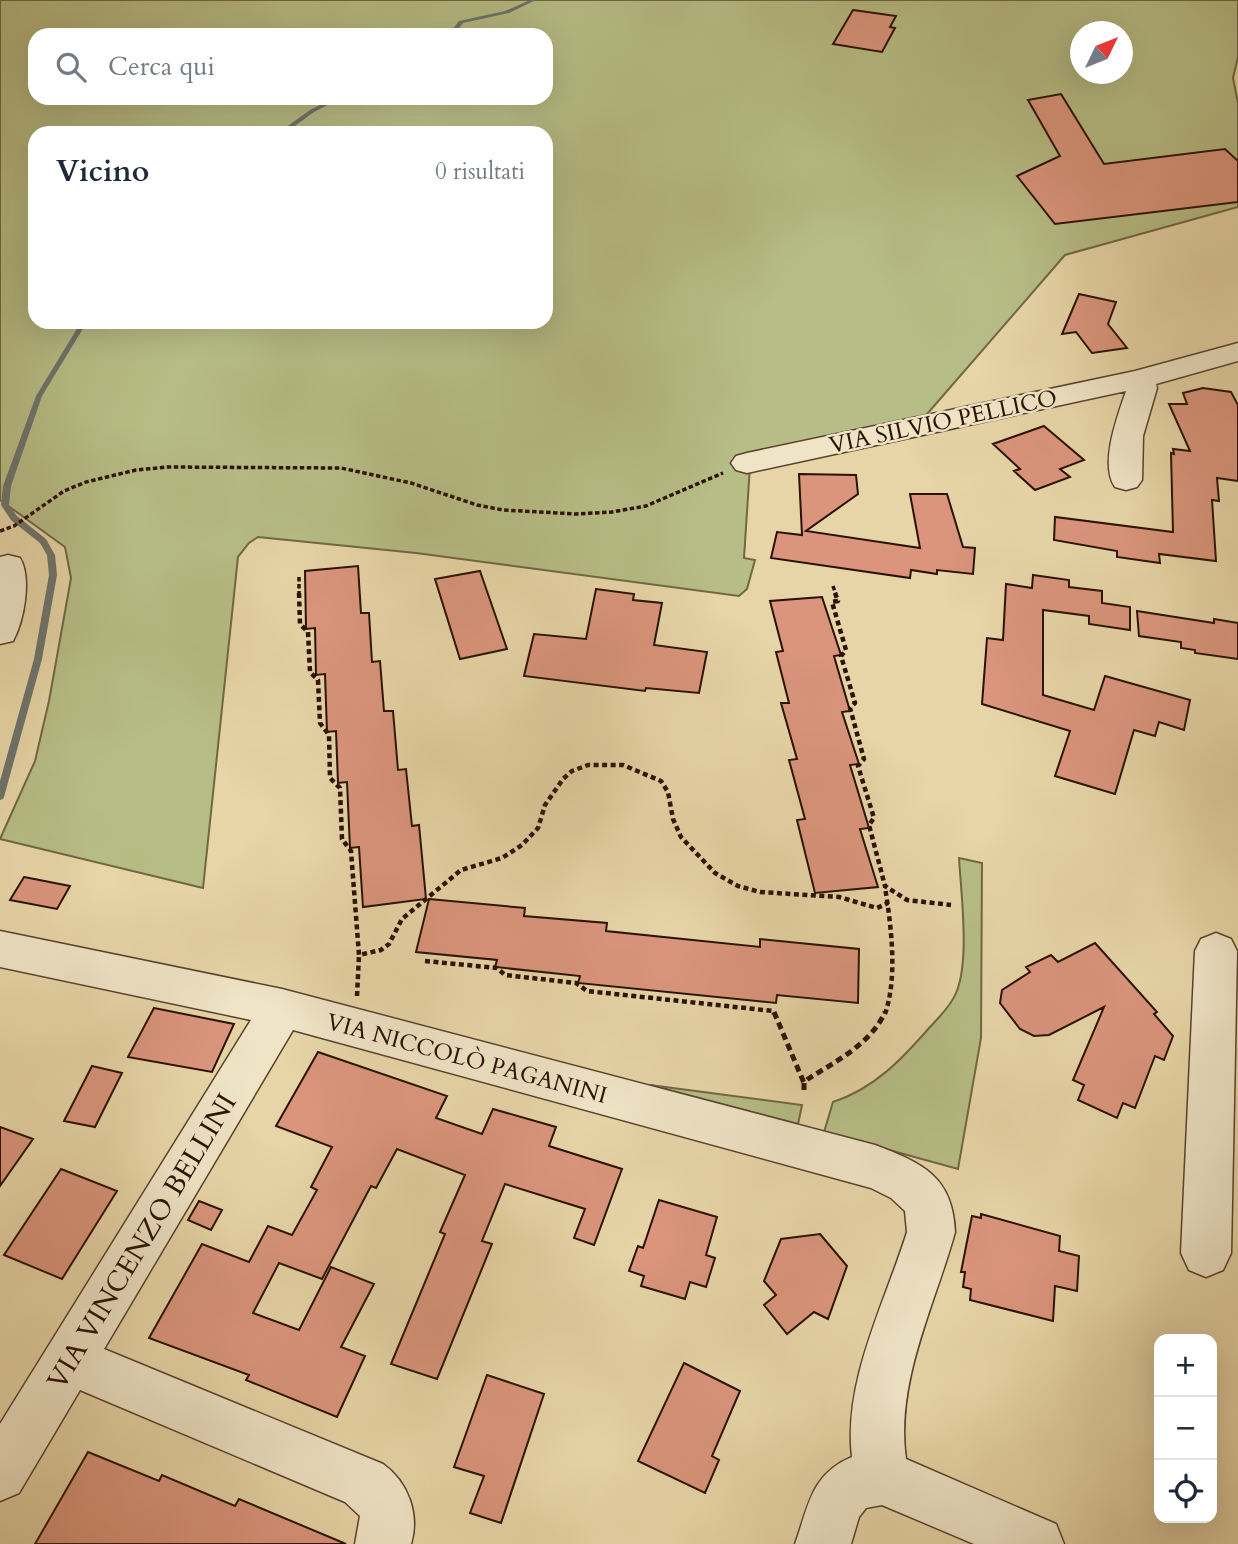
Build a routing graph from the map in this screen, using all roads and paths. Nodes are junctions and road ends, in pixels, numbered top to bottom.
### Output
1 (1238, 352) edge
2 (1139, 379) junction
3 (747, 463) joint
4 (1126, 480) dead end
5 (0, 531) edge
6 (8, 566) dead end
7 (299, 577) dead end
8 (833, 586) dead end
9 (0, 632) edge
10 (885, 886) junction
11 (888, 903) junction
12 (951, 905) dead end
13 (0, 949) edge
14 (1216, 951) dead end
15 (425, 961) dead end
16 (282, 1009) junction
17 (804, 1083) junction
18 (804, 1090) dead end
19 (1210, 1254) edge
20 (69, 1360) junction
21 (0, 1474) edge
22 (882, 1478) junction
23 (383, 1544) edge
24 (823, 1544) edge
25 (1036, 1544) edge

1 - 2 street, VIA SILVIO PELLICO
2 - 3 street, VIA SILVIO PELLICO
2 - 4 street
3 - 5 path
6 - 9 street
7 - 11 path
8 - 10 path
10 - 11 path
10 - 12 path
11 - 17 path
13 - 16 street, VIA NICCOLÒ PAGANINI
14 - 19 street
15 - 17 path
16 - 20 street, VIA VINCENZO BELLINI
16 - 22 street, VIA NICCOLÒ PAGANINI
17 - 18 path
20 - 21 street, VIA VINCENZO BELLINI
20 - 23 street
22 - 24 street
22 - 25 street

